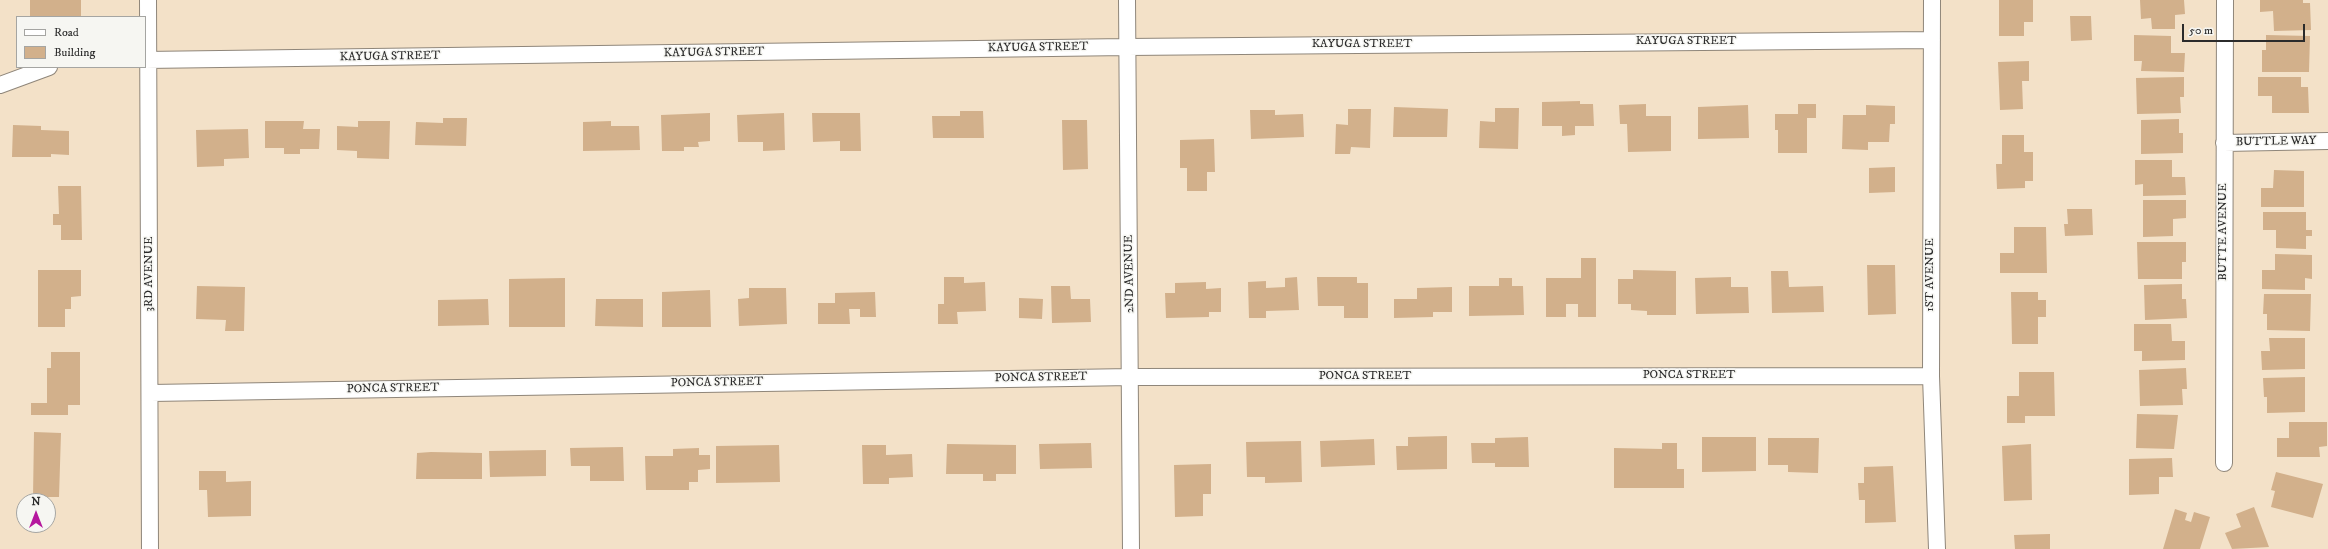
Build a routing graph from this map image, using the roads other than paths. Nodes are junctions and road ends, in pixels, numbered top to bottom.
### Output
1 (148, 0) edge
2 (1127, 0) edge
3 (1932, 0) edge
4 (2225, 0) edge
5 (1932, 40) junction
6 (1127, 47) junction
7 (147, 60) edge
8 (46, 68) edge
9 (0, 85) edge
10 (2328, 141) edge
11 (2224, 143) junction
12 (1931, 376) junction
13 (1131, 377) junction
14 (151, 392) junction
15 (2224, 463) dead end
16 (150, 549) edge
17 (1131, 549) edge
18 (1937, 549) edge

1 - 7 street, 3RD AVENUE
2 - 6 street, 2ND AVENUE
3 - 5 street, 1ST AVENUE
4 - 11 street, BUTTE AVENUE
5 - 6 street, KAYUGA STREET
5 - 12 street, 1ST AVENUE
6 - 7 street, KAYUGA STREET
6 - 13 street, 2ND AVENUE
7 - 14 street, 3RD AVENUE
8 - 9 street
10 - 11 street, BUTTLE WAY
11 - 15 street, BUTTE AVENUE
12 - 13 street, PONCA STREET
12 - 18 street, 1ST AVENUE
13 - 14 street, PONCA STREET
13 - 17 street, 2ND AVENUE
14 - 16 street, 3RD AVENUE

